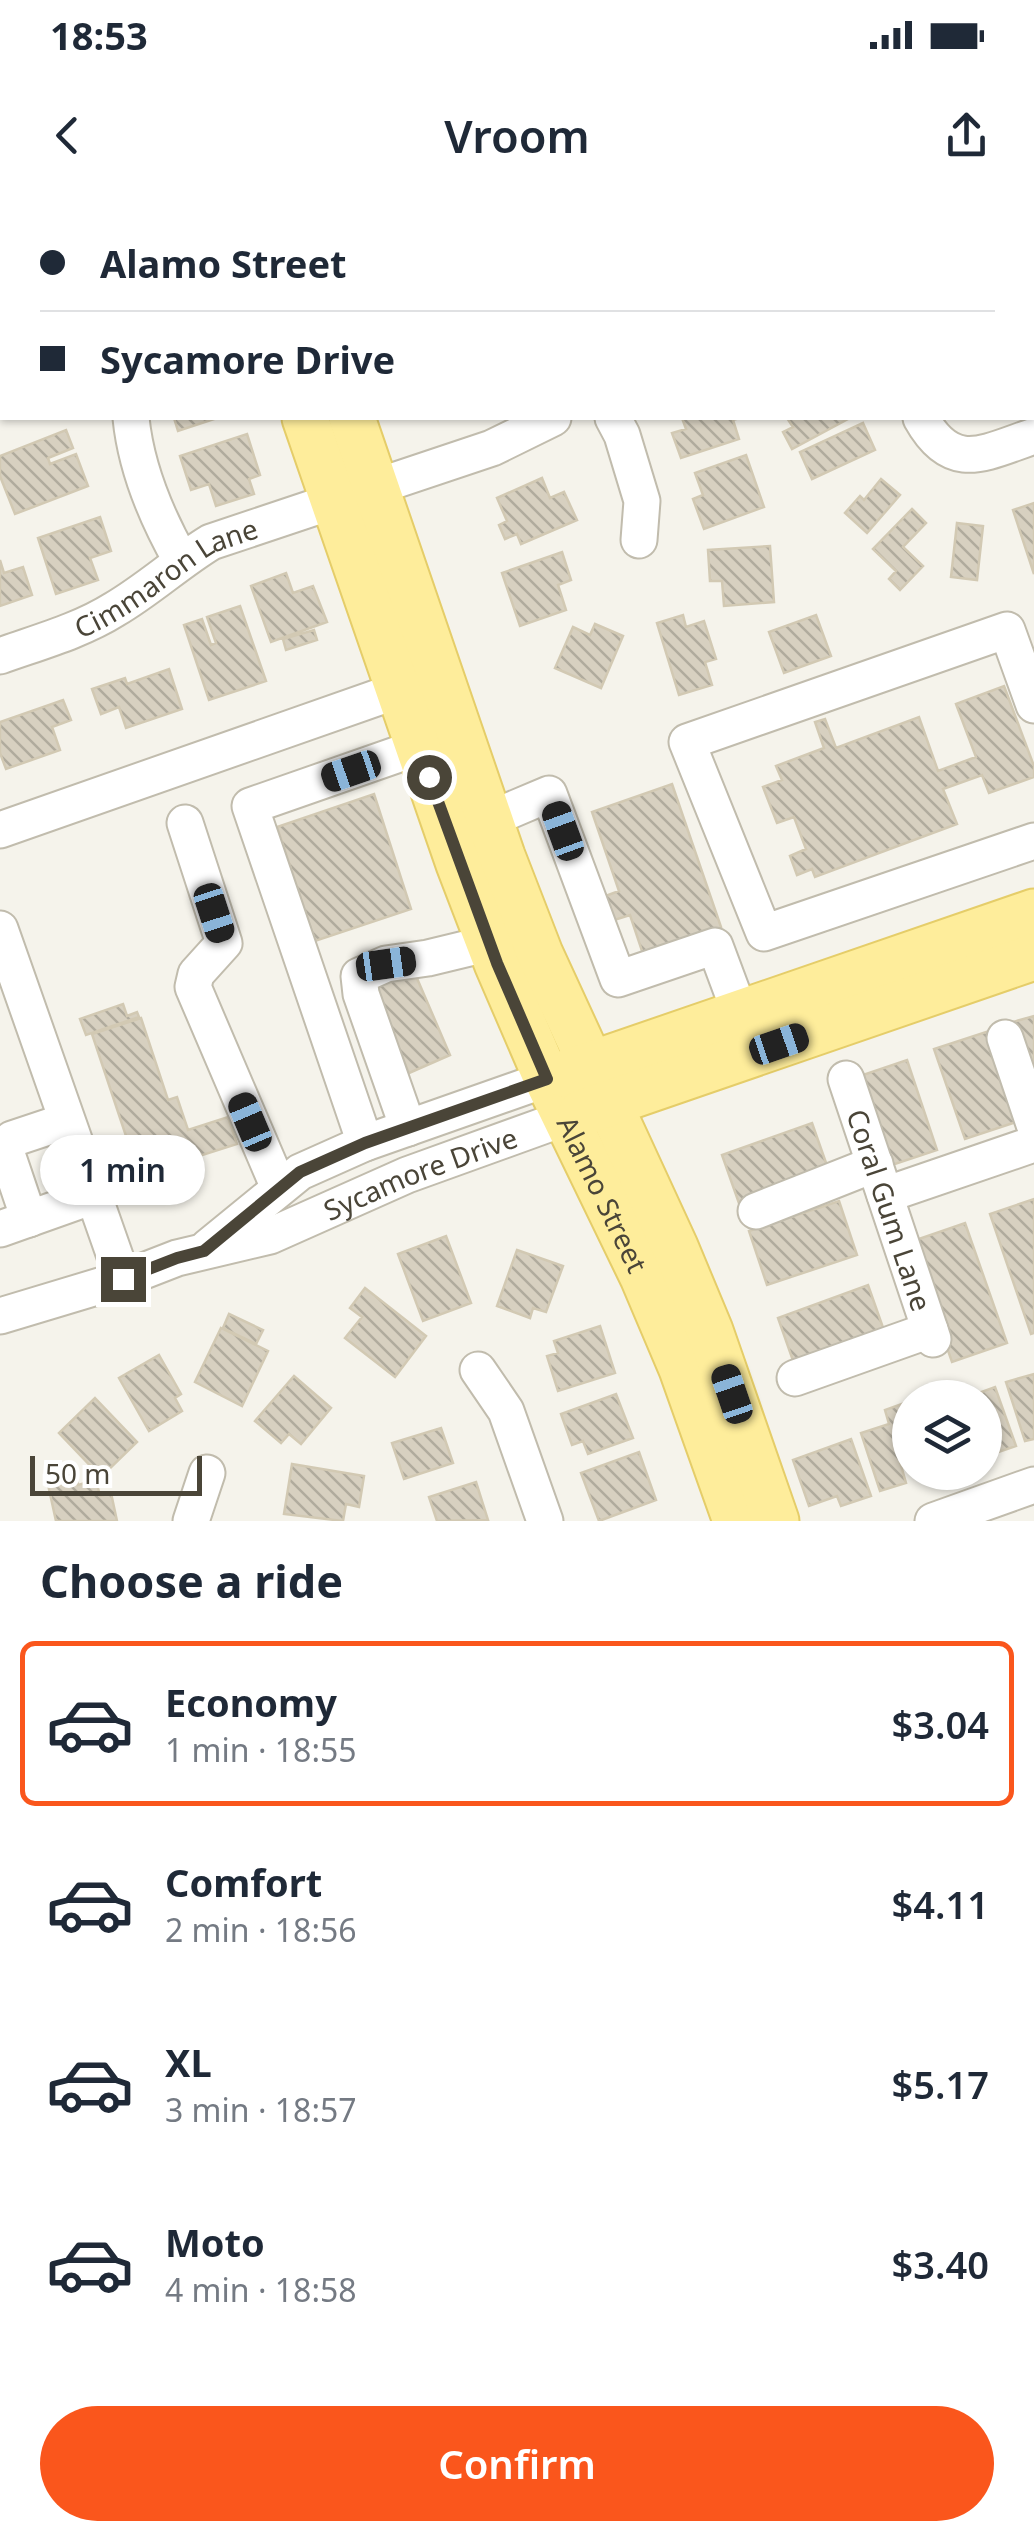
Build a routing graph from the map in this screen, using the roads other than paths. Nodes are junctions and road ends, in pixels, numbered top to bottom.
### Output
1 (131, 420) edge
2 (306, 420) edge
3 (352, 420) edge
4 (549, 420) edge
5 (614, 420) edge
6 (922, 420) edge
7 (1034, 436) edge
8 (354, 494) junction
9 (639, 540) dead end
10 (181, 560) junction
11 (0, 656) edge
12 (399, 690) junction
13 (1034, 705) edge
14 (418, 748) junction
15 (490, 818) junction
16 (185, 823) dead end
17 (0, 830) edge
18 (1034, 842) edge
19 (1034, 912) edge
20 (490, 943) junction
21 (3, 949) edge
22 (1034, 957) edge
23 (740, 1014) junction
24 (1005, 1038) dead end
25 (846, 1079) dead end
26 (600, 1084) junction
27 (556, 1098) junction
28 (66, 1120) junction
29 (1034, 1124) edge
30 (408, 1128) junction
31 (365, 1143) junction
32 (1034, 1144) edge
33 (880, 1179) junction
34 (279, 1188) junction
35 (94, 1196) junction
36 (756, 1211) dead end
37 (14, 1224) edge
38 (204, 1251) junction
39 (123, 1279) junction
40 (0, 1316) edge
41 (478, 1370) dead end
42 (796, 1378) dead end
43 (207, 1473) dead end
44 (1034, 1485) edge
45 (191, 1521) edge
46 (546, 1521) edge
47 (736, 1521) edge
48 (776, 1521) edge
49 (933, 1521) edge

1 - 10 street
2 - 8 main road, Alamo Street
3 - 8 main road, Alamo Street
4 - 8 street, Cimmaron Lane
5 - 9 street
6 - 7 street
8 - 10 street, Cimmaron Lane
8 - 12 main road, Alamo Street
8 - 15 main road, Alamo Street
10 - 11 street, Cimmaron Lane
12 - 14 main road, Alamo Street
12 - 17 street
13 - 18 street
14 - 20 main road, Alamo Street
14 - 31 street
15 - 23 street
15 - 26 main road, Alamo Street
16 - 34 street
19 - 23 main road, Sycamore Drive
20 - 27 main road, Alamo Street
20 - 30 street
21 - 28 street
22 - 26 main road, Sycamore Drive
23 - 26 main road, Sycamore Drive
24 - 29 street
25 - 33 street, Coral Gum Lane
26 - 27 main road, Sycamore Drive
26 - 48 main road, Alamo Street
27 - 30 street, Sycamore Drive
27 - 38 street, Sycamore Drive
27 - 47 main road, Alamo Street
28 - 35 street
28 - 37 street
30 - 31 street, Sycamore Drive
31 - 34 street, Sycamore Drive
32 - 33 street
33 - 36 street
33 - 42 street, Coral Gum Lane
34 - 38 street, Sycamore Drive
35 - 37 street
35 - 39 street
38 - 39 street, Sycamore Drive
39 - 40 street, Sycamore Drive
41 - 46 street
43 - 45 street
44 - 49 street

